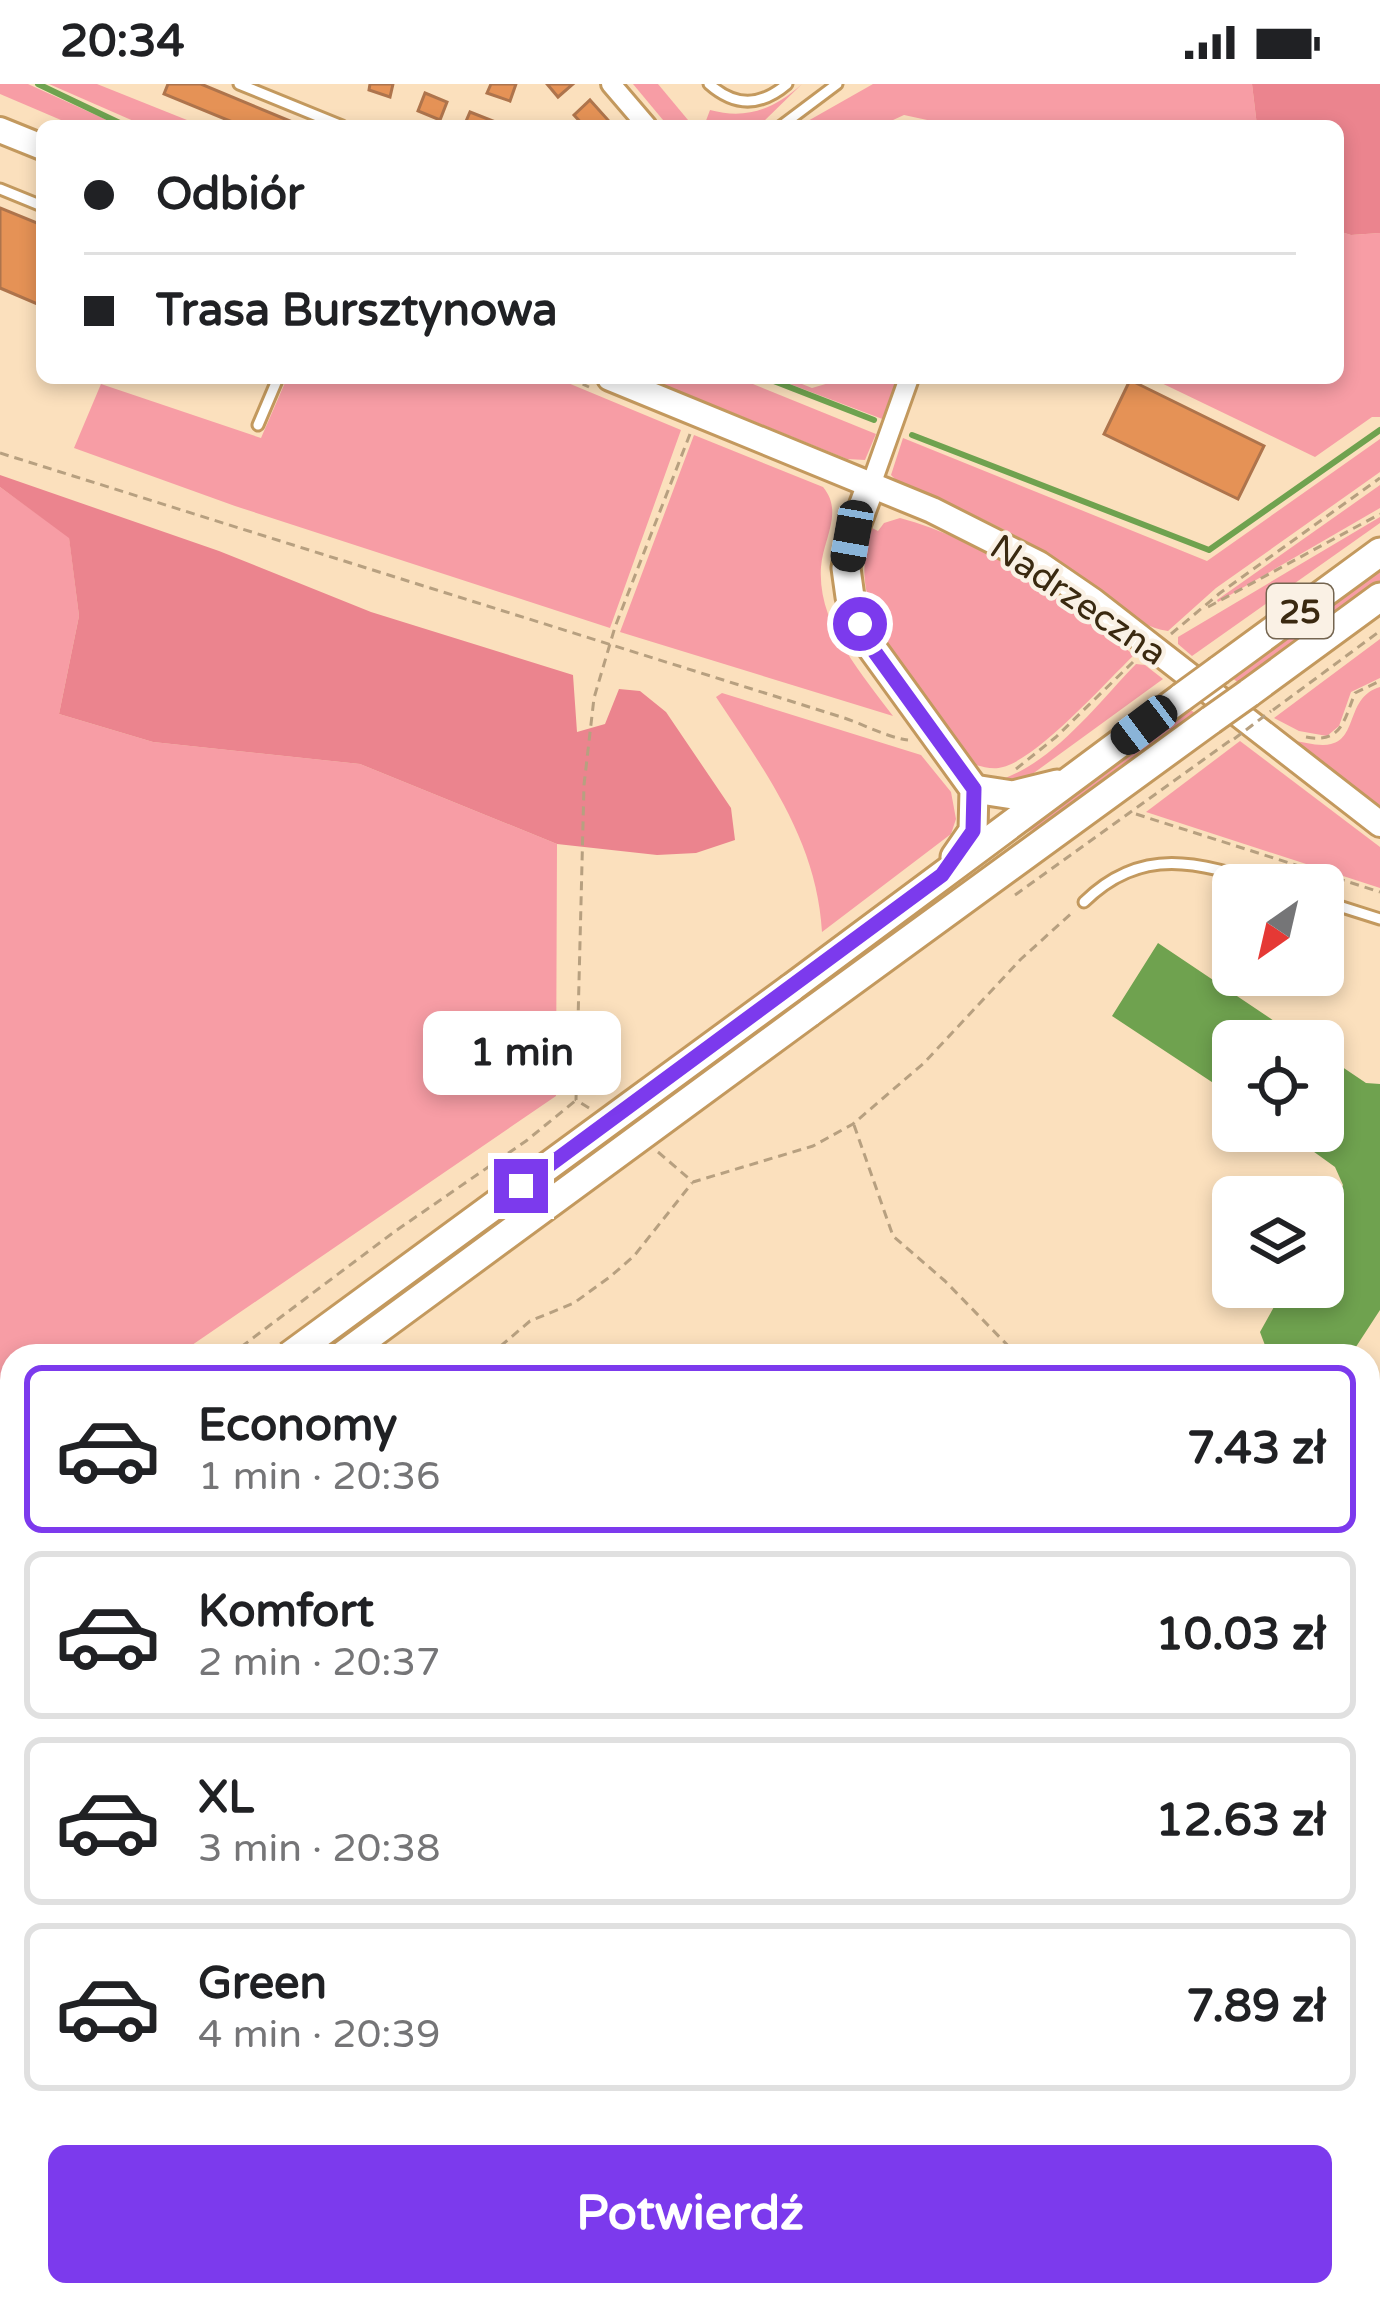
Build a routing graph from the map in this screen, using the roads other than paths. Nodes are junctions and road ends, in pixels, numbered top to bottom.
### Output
1 (239, 84) edge
2 (611, 84) edge
3 (709, 84) edge
4 (787, 84) edge
5 (836, 84) edge
6 (327, 120) edge
7 (642, 120) edge
8 (789, 120) edge
9 (0, 130) edge
10 (36, 145) edge
11 (0, 188) edge
12 (36, 203) edge
13 (275, 384) edge
14 (606, 384) edge
15 (907, 384) edge
16 (258, 425) dead end
17 (872, 485) junction
18 (1380, 552) edge
19 (1376, 611) edge
20 (1068, 782) junction
21 (974, 789) junction
22 (1380, 824) edge
23 (1212, 869) edge
24 (942, 875) junction
25 (1084, 902) road end
26 (1344, 908) edge
27 (1380, 919) edge
28 (306, 1344) edge
29 (358, 1344) edge

1 - 6 lane
2 - 7 street
3 - 4 lane
5 - 8 lane
9 - 10 street
11 - 12 lane
13 - 16 lane
14 - 17 street, Nadrzeczna
15 - 17 street
17 - 21 main road
17 - 22 street, Nadrzeczna
18 - 20 main road, 25, bridge
19 - 29 main road, 25, bridge
20 - 21 main road
20 - 24 main road, 25
21 - 24 main road
23 - 25 lane
24 - 28 main road, 25, bridge
26 - 27 lane

